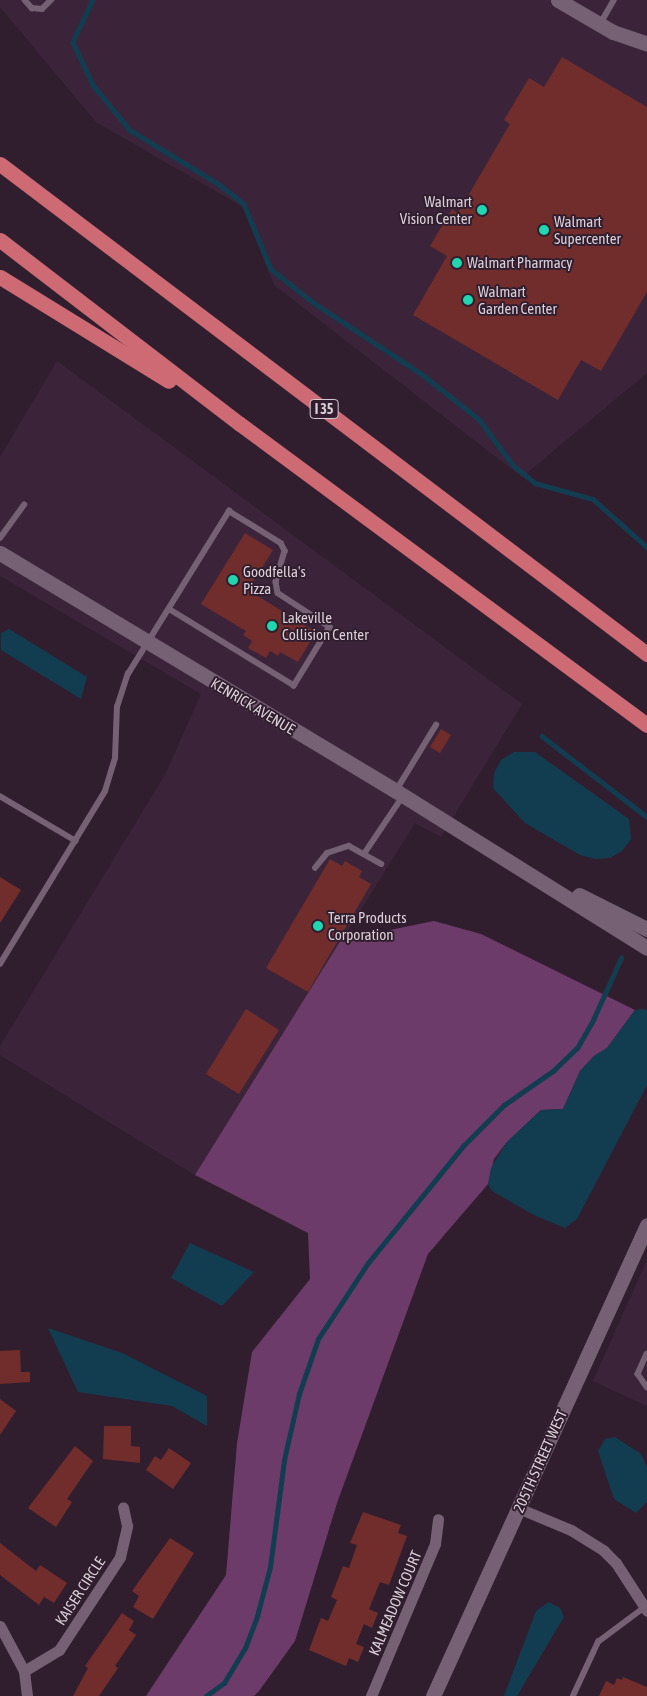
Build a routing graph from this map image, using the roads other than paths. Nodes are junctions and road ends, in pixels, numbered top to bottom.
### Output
1 (25, 0) edge
2 (51, 0) edge
3 (558, 0) edge
4 (614, 0) edge
5 (600, 24) junction
6 (647, 44) edge
7 (0, 164) edge
8 (0, 240) edge
9 (0, 277) edge
10 (240, 424) junction
11 (24, 505) dead end
12 (0, 538) edge
13 (0, 553) edge
14 (170, 610) junction
15 (150, 644) junction
16 (647, 654) edge
17 (436, 725) dead end
18 (647, 725) edge
19 (400, 793) junction
20 (0, 796) edge
21 (76, 841) junction
22 (364, 854) junction
23 (506, 859) junction
24 (381, 864) dead end
25 (315, 868) dead end
26 (647, 929) edge
27 (647, 948) edge
28 (0, 964) edge
29 (647, 1225) edge
30 (642, 1248) edge
31 (647, 1354) edge
32 (647, 1387) edge
33 (123, 1508) dead end
34 (518, 1508) junction
35 (438, 1519) dead end
36 (646, 1608) edge
37 (0, 1626) edge
38 (24, 1671) junction
39 (27, 1696) edge
40 (371, 1696) edge
41 (433, 1696) edge
42 (573, 1696) edge

1 - 2 lane
3 - 5 street
4 - 5 lane
5 - 6 street
7 - 16 highway, I 35
8 - 10 highway
9 - 10 highway
10 - 18 highway
11 - 12 lane
13 - 15 street, KENRICK AVENUE
14 - 14 lane
14 - 15 lane
15 - 19 street, KENRICK AVENUE
15 - 21 lane
17 - 19 lane
19 - 22 lane
19 - 23 street, KENRICK AVENUE
20 - 21 lane
21 - 28 lane
22 - 24 lane
22 - 25 lane
23 - 26 street, KENRICK AVENUE
23 - 27 street, KENRICK AVENUE
29 - 30 street, 205TH STREET WEST
30 - 34 street, 205TH STREET WEST
31 - 32 lane
33 - 38 street, KAISER CIRCLE
34 - 36 street
34 - 41 street, 205TH STREET WEST
35 - 40 street, KALMEADOW COURT
36 - 42 lane
37 - 38 street
38 - 39 street

